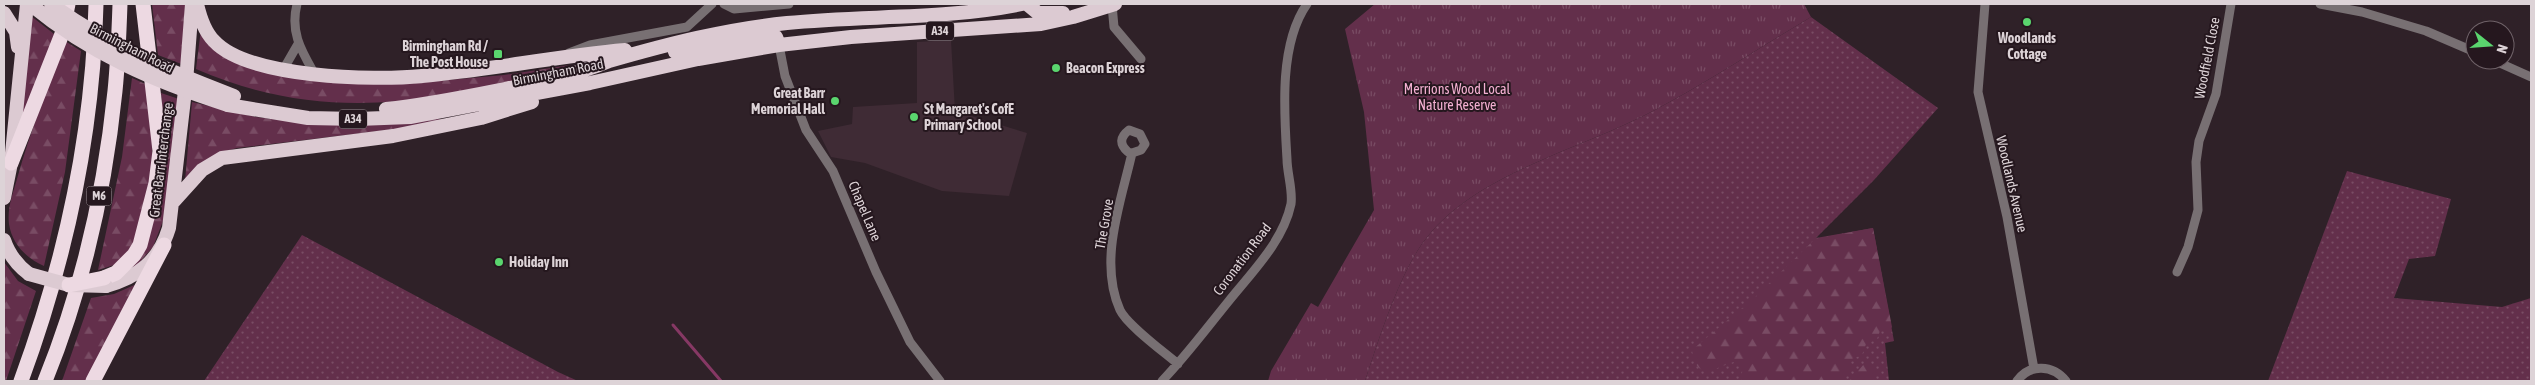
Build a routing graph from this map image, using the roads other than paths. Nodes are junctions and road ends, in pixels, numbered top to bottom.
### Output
1 (28, 4) edge
2 (51, 4) edge
3 (68, 4) edge
4 (96, 4) edge
5 (120, 4) edge
6 (143, 4) edge
7 (192, 4) edge
8 (197, 4) edge
9 (297, 4) edge
10 (712, 4) edge
11 (724, 4) edge
12 (789, 4) edge
13 (1022, 4) edge
14 (1026, 4) edge
15 (1113, 4) edge
16 (1307, 4) edge
17 (1985, 4) edge
18 (2231, 4) edge
19 (2320, 4) edge
20 (966, 8) edge
21 (1096, 10) junction
22 (4, 13) edge
23 (298, 44) junction
24 (779, 45) junction
25 (661, 46) junction
26 (2465, 48) edge
27 (562, 56) junction
28 (1141, 59) dead end
29 (21, 60) junction
30 (283, 70) junction
31 (2515, 70) edge
32 (314, 73) junction
33 (590, 74) junction
34 (2531, 77) edge
35 (231, 100) junction
36 (1132, 153) dead end
37 (11, 163) junction
38 (4, 198) edge
39 (174, 201) junction
40 (4, 240) edge
41 (164, 245) junction
42 (2177, 272) dead end
43 (105, 282) junction
44 (69, 285) joint
45 (1178, 364) junction
46 (2034, 368) junction
47 (21, 381) edge
48 (45, 381) edge
49 (93, 381) edge
50 (940, 381) edge
51 (1162, 381) edge
52 (2017, 381) edge
53 (2066, 381) edge

1 - 29 highway
1 - 35 highway, Birmingham Road / A34, bridge
2 - 35 highway, Birmingham Road / A34, bridge
3 - 37 highway
4 - 47 highway, M6
5 - 48 highway, M6
6 - 43 highway
7 - 39 highway, Great Barr Interchange
8 - 30 highway
9 - 23 street
10 - 27 street, Birmingham Road
11 - 12 street
13 - 20 highway, Birmingham Road / A34
14 - 21 highway
15 - 21 highway, Birmingham Road / A34
15 - 28 street
16 - 45 street, Coronation Road
17 - 46 street, Woodlands Avenue
18 - 42 street, Woodfield Close
19 - 26 street
20 - 25 highway, Birmingham Road / A34
21 - 24 highway, Birmingham Road / A34
22 - 29 highway
23 - 30 street
23 - 32 street
24 - 33 highway, Birmingham Road / A34
24 - 50 street, Chapel Lane
25 - 27 highway
25 - 33 highway, Birmingham Road / A34
27 - 32 highway
27 - 33 highway
29 - 37 highway
30 - 32 highway
31 - 34 street
33 - 35 highway, Birmingham Road / A34
33 - 39 highway
36 - 45 street, The Grove
37 - 38 highway
39 - 41 highway, Great Barr Interchange
40 - 44 highway, bridge
41 - 43 highway, Great Barr Interchange
41 - 49 highway
43 - 44 highway, bridge
45 - 51 street, Coronation Road
46 - 52 street
46 - 53 street

